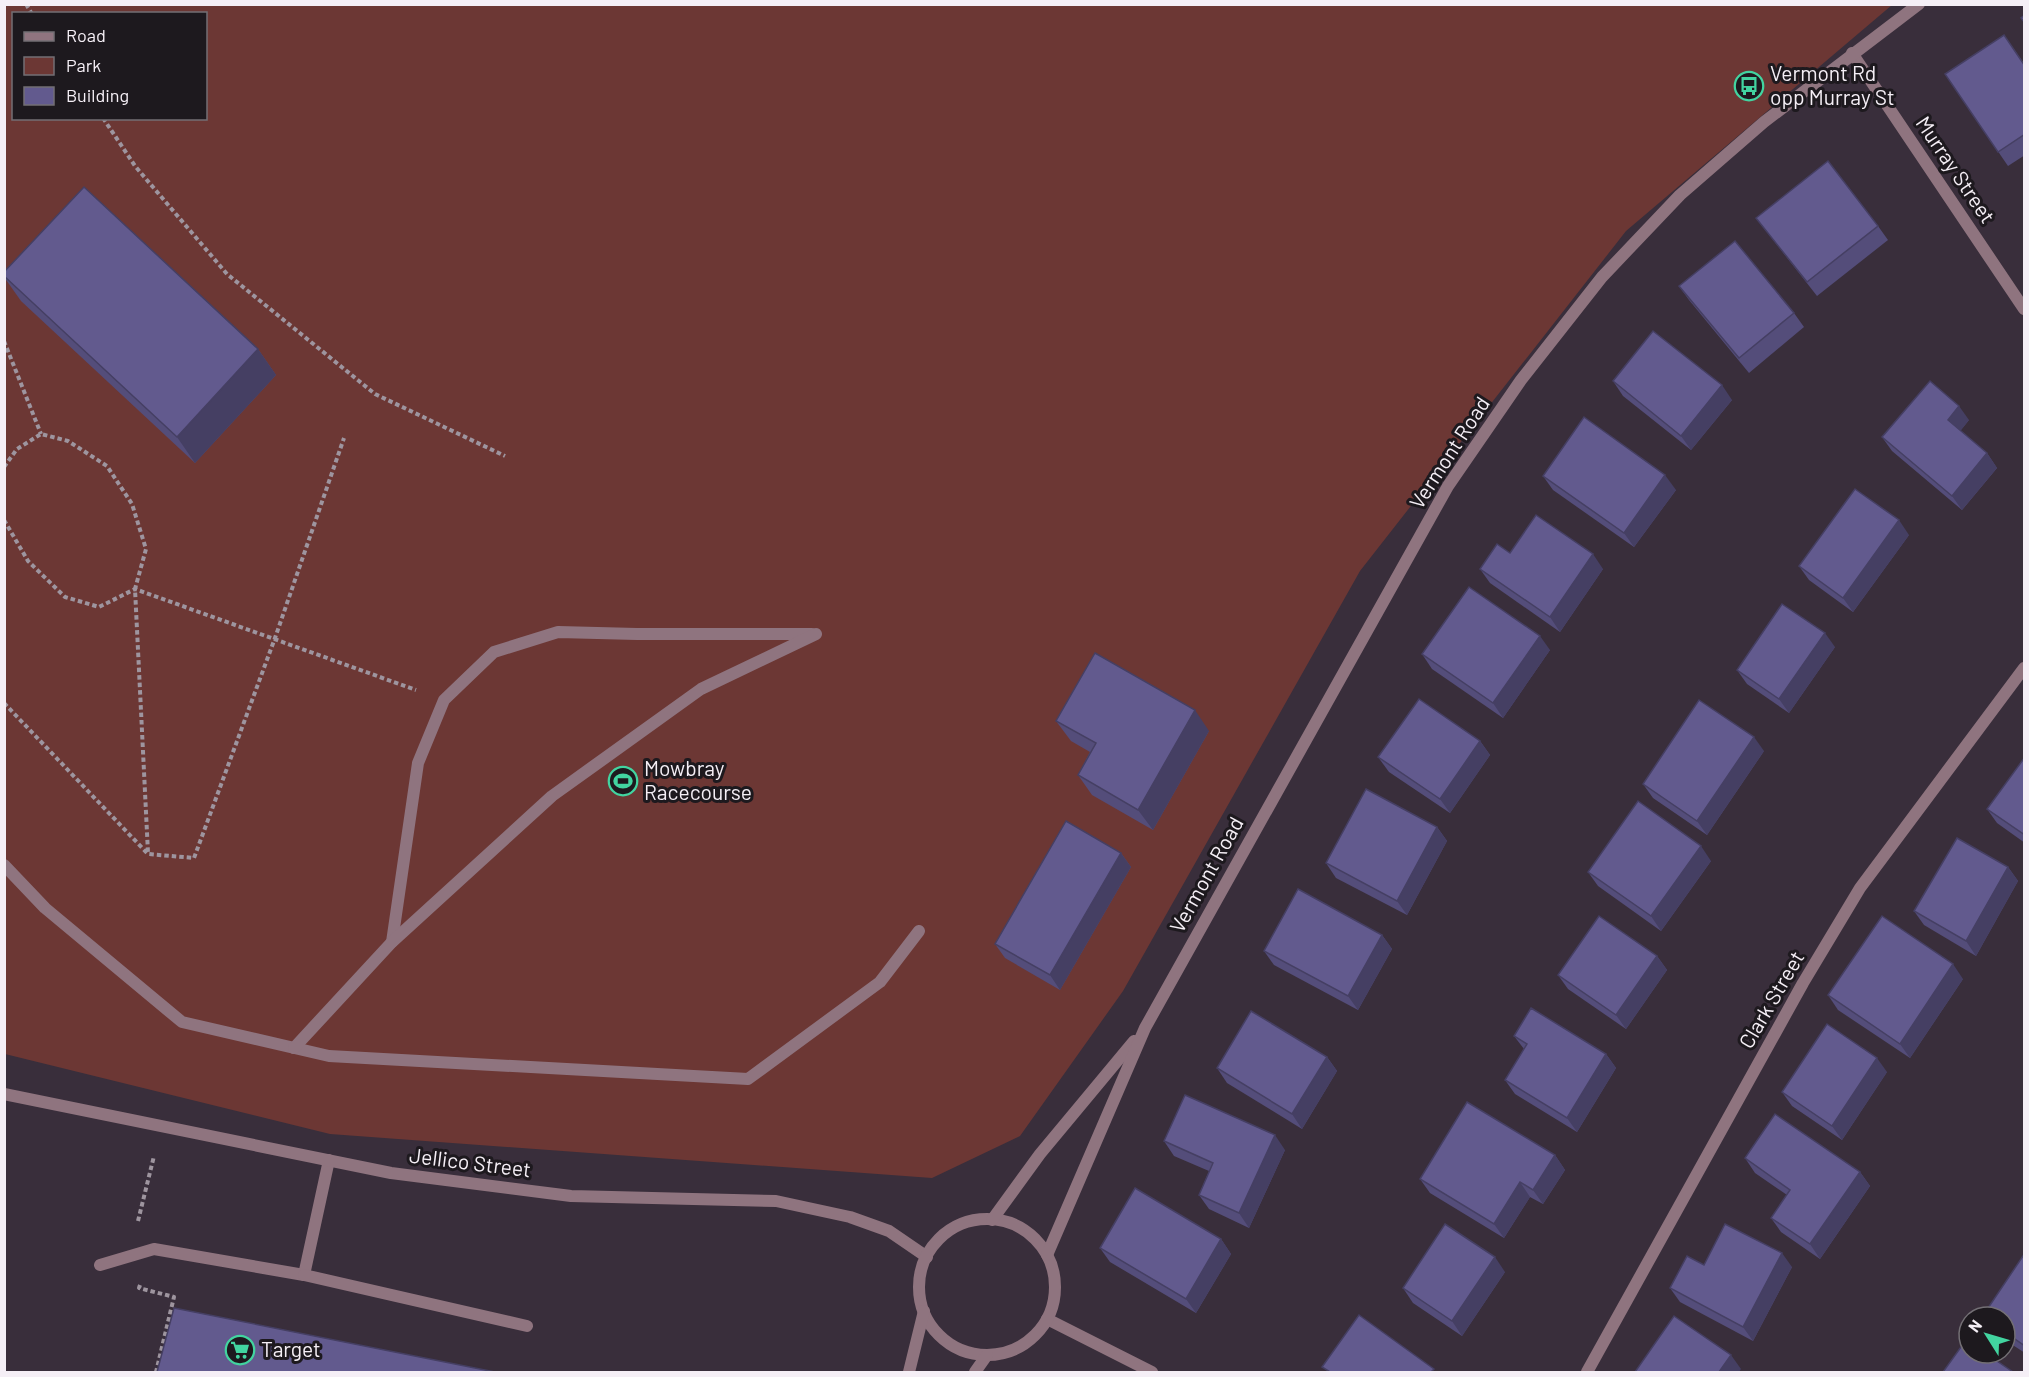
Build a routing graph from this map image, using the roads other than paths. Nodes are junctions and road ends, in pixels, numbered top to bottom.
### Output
1 (1919, 4) edge
2 (1852, 53) junction
3 (2025, 309) edge
4 (2025, 668) edge
5 (4, 865) edge
6 (919, 930) dead end
7 (392, 942) junction
8 (1145, 1028) junction
9 (294, 1048) junction
10 (4, 1094) edge
11 (329, 1160) junction
12 (992, 1220) junction
13 (1047, 1254) junction
14 (927, 1257) junction
15 (100, 1265) dead end
16 (304, 1275) junction
17 (924, 1311) junction
18 (1047, 1319) junction
19 (527, 1326) dead end
20 (987, 1355) junction
21 (909, 1372) edge
22 (975, 1372) edge
23 (1152, 1372) edge
24 (1587, 1372) edge

1 - 2 street, Vermont Road
2 - 3 street, Murray Street
2 - 8 street, Vermont Road
4 - 24 street, Clark Street
5 - 9 street
6 - 9 street
7 - 7 street
7 - 9 street
8 - 12 street, Vermont Road
8 - 13 street, Vermont Road
10 - 11 street, Jellico Street
11 - 14 street, Jellico Street
11 - 16 street
12 - 13 street
12 - 14 street
13 - 18 street
14 - 17 street
15 - 16 street
16 - 19 street
17 - 20 street
17 - 21 street
18 - 20 street
18 - 23 street
20 - 22 street

